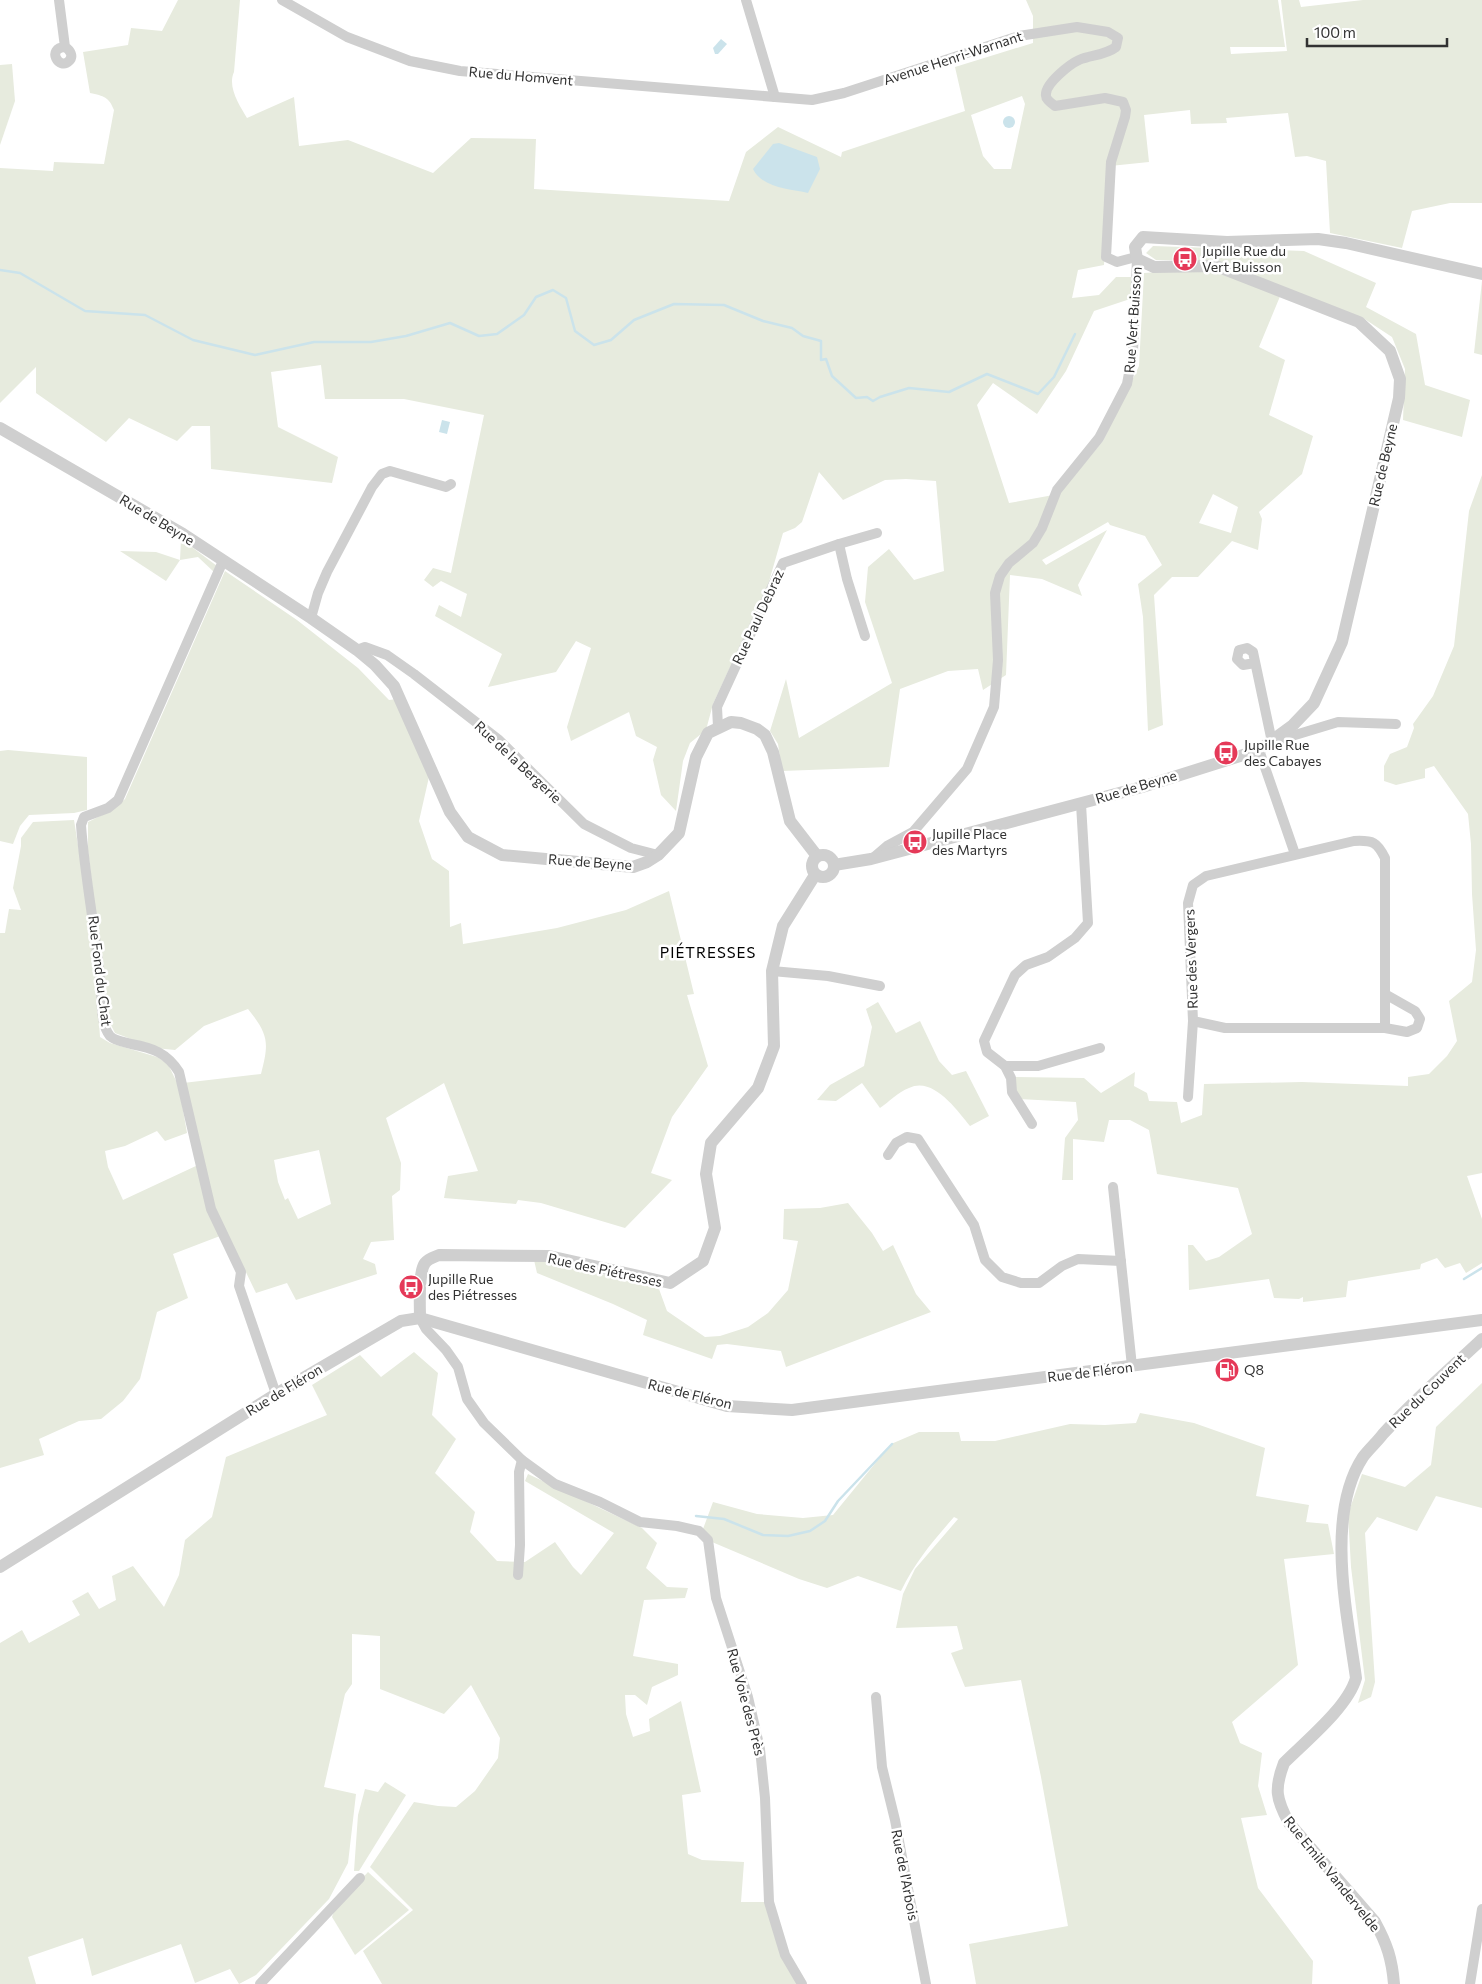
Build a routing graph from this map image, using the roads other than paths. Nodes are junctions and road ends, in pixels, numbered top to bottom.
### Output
1 (59, 0) edge
2 (282, 0) edge
3 (746, 0) edge
4 (66, 47) dead end
5 (775, 97) junction
6 (1137, 258) junction
7 (1482, 274) edge
8 (0, 428) edge
9 (451, 484) dead end
10 (877, 533) dead end
11 (839, 544) junction
12 (222, 561) junction
13 (311, 618) junction
14 (865, 636) dead end
15 (357, 650) junction
16 (1255, 662) dead end
17 (1396, 724) dead end
18 (718, 727) junction
19 (1272, 742) junction
20 (1259, 750) junction
21 (1081, 804) junction
22 (1295, 854) junction
23 (658, 855) junction
24 (817, 856) junction
25 (871, 859) junction
26 (834, 864) junction
27 (815, 874) junction
28 (772, 971) junction
29 (880, 986) dead end
30 (1385, 994) junction
31 (1193, 1021) junction
32 (1385, 1028) junction
33 (1100, 1048) dead end
34 (1005, 1066) junction
35 (1188, 1097) dead end
36 (1032, 1124) dead end
37 (888, 1155) dead end
38 (1113, 1187) dead end
39 (1121, 1261) junction
40 (420, 1318) junction
41 (1482, 1320) edge
42 (1482, 1339) edge
43 (1132, 1366) junction
44 (276, 1394) junction
45 (522, 1460) junction
46 (0, 1567) edge
47 (518, 1575) dead end
48 (876, 1697) dead end
49 (1284, 1763) joint
50 (360, 1878) dead end
51 (1482, 1908) edge
52 (260, 1984) edge
53 (802, 1984) edge
54 (926, 1984) edge
55 (1394, 1984) edge
56 (1470, 1984) edge

1 - 4 street
2 - 5 street, Rue du Homvent
3 - 5 street
5 - 6 street, Avenue Henri-Warnant
6 - 7 street
6 - 19 street, Rue de Beyne
6 - 25 street, Rue Vert Buisson
8 - 12 street, Rue de Beyne
9 - 13 street
10 - 11 street, Rue Paul Debraz
11 - 14 street
11 - 18 street, Rue Paul Debraz
12 - 13 street, Rue de Beyne
12 - 44 street, Rue Fond du Chat
13 - 15 street, Rue de Beyne
15 - 23 street, Rue de la Bergerie
15 - 23 street, Rue de Beyne
16 - 19 street
17 - 19 street
18 - 23 street, Rue de Beyne
18 - 24 street
19 - 20 street, Rue de Beyne
20 - 21 street, Rue de Beyne
20 - 22 street
21 - 25 street, Rue de Beyne
21 - 34 street
22 - 30 street, Rue des Vergers
22 - 31 street, Rue des Vergers
24 - 26 street
24 - 27 street
25 - 26 street, Rue de Beyne
26 - 27 street
27 - 28 street, Rue des Piétresses
28 - 29 street
28 - 40 street, Rue des Piétresses
30 - 32 street, Rue des Vergers
30 - 32 street, Rue des Vergers
31 - 32 street, Rue des Vergers
31 - 35 street, Rue des Vergers
33 - 34 street
34 - 36 street
37 - 39 street
38 - 39 street
39 - 43 street
40 - 43 street, Rue de Fléron
40 - 44 street, Rue de Fléron
40 - 45 street, Rue Voie des Près
41 - 43 street, Rue de Fléron
42 - 49 street, Rue du Couvent
44 - 46 street, Rue de Fléron
45 - 47 street
45 - 53 street, Rue Voie des Près
48 - 54 street, Rue de l'Arbois
49 - 55 street, Rue Emile Vandervelde
50 - 52 street
51 - 56 street

